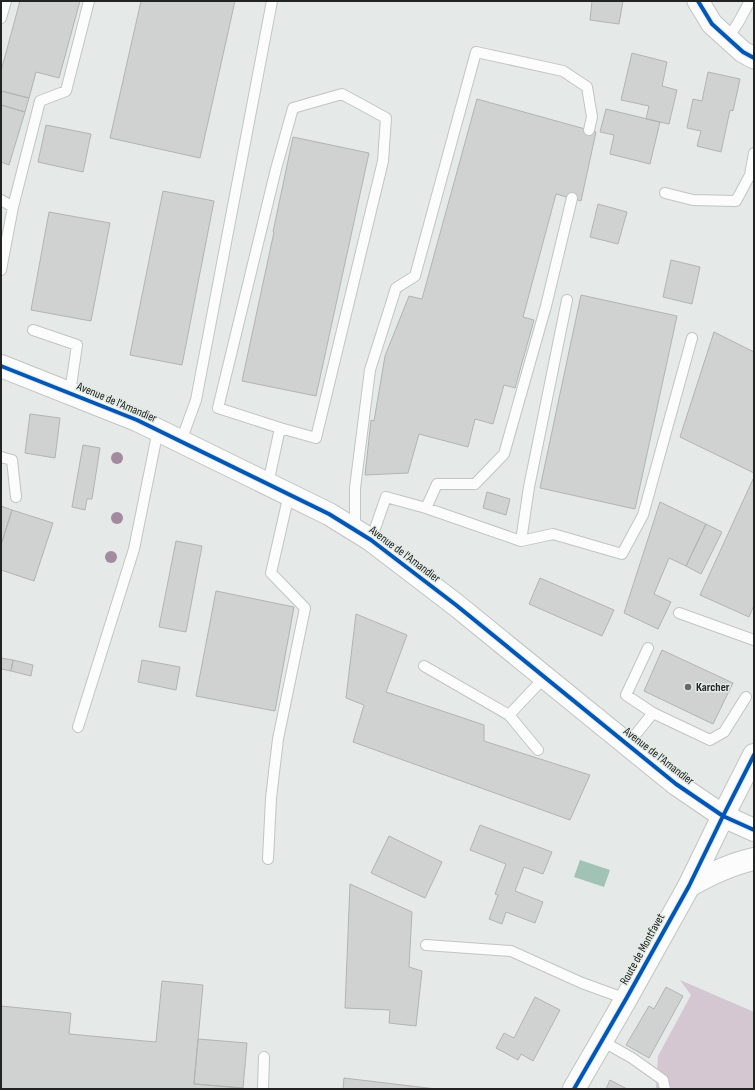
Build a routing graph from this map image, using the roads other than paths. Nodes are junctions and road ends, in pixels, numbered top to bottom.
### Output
1 (6, 1) edge
2 (89, 1) edge
3 (272, 1) edge
4 (698, 1) edge
5 (750, 1) edge
6 (1, 18) edge
7 (728, 38) junction
8 (754, 58) edge
9 (589, 130) dead end
10 (754, 153) edge
11 (665, 193) dead end
12 (572, 198) dead end
13 (1, 200) edge
14 (13, 207) junction
15 (1, 270) edge
16 (567, 300) dead end
17 (33, 330) dead end
18 (692, 338) dead end
19 (1, 366) edge
20 (70, 393) junction
21 (280, 428) junction
22 (158, 430) junction
23 (181, 441) junction
24 (1, 457) edge
25 (268, 484) junction
26 (289, 494) junction
27 (16, 497) dead end
28 (426, 508) junction
29 (363, 535) junction
30 (521, 541) junction
31 (679, 613) dead end
32 (754, 640) edge
33 (648, 648) dead end
34 (424, 666) dead end
35 (544, 678) junction
36 (746, 697) dead end
37 (653, 713) junction
38 (509, 715) junction
39 (78, 727) dead end
40 (627, 745) junction
41 (538, 750) dead end
42 (754, 755) edge
43 (722, 816) junction
44 (754, 830) edge
45 (268, 859) dead end
46 (754, 859) edge
47 (689, 886) junction
48 (426, 945) dead end
49 (626, 999) junction
50 (602, 1041) junction
51 (264, 1057) dead end
52 (262, 1089) edge
53 (574, 1089) edge
54 (665, 1089) edge

1 - 6 lane
2 - 14 lane
3 - 23 lane
4 - 7 street
5 - 7 lane
7 - 8 street
9 - 29 lane
10 - 11 lane
12 - 28 lane
13 - 14 lane
14 - 15 lane
16 - 30 lane
17 - 20 lane
18 - 30 lane
19 - 20 main road, Avenue de l'Amandier
20 - 22 main road, Avenue de l'Amandier
21 - 21 lane
21 - 25 lane
22 - 23 main road, Avenue de l'Amandier
22 - 39 lane
23 - 25 main road, Avenue de l'Amandier
24 - 27 lane
25 - 26 main road, Avenue de l'Amandier
26 - 29 main road, Avenue de l'Amandier
26 - 45 lane
28 - 29 lane
28 - 30 lane
29 - 35 main road, Avenue de l'Amandier
31 - 32 lane
33 - 37 lane
34 - 38 lane
35 - 38 lane
35 - 40 main road, Avenue de l'Amandier
36 - 37 lane
37 - 40 lane
38 - 41 lane
40 - 43 main road, Avenue de l'Amandier
42 - 43 main road, Route de Montfavet
43 - 44 main road, Avenue de l'Amandier
43 - 47 main road, Route de Montfavet
46 - 47 main road
47 - 49 main road, Route de Montfavet
48 - 49 lane
49 - 50 main road, Route de Montfavet
50 - 53 main road, Route de Montfavet
50 - 54 lane
51 - 52 lane

